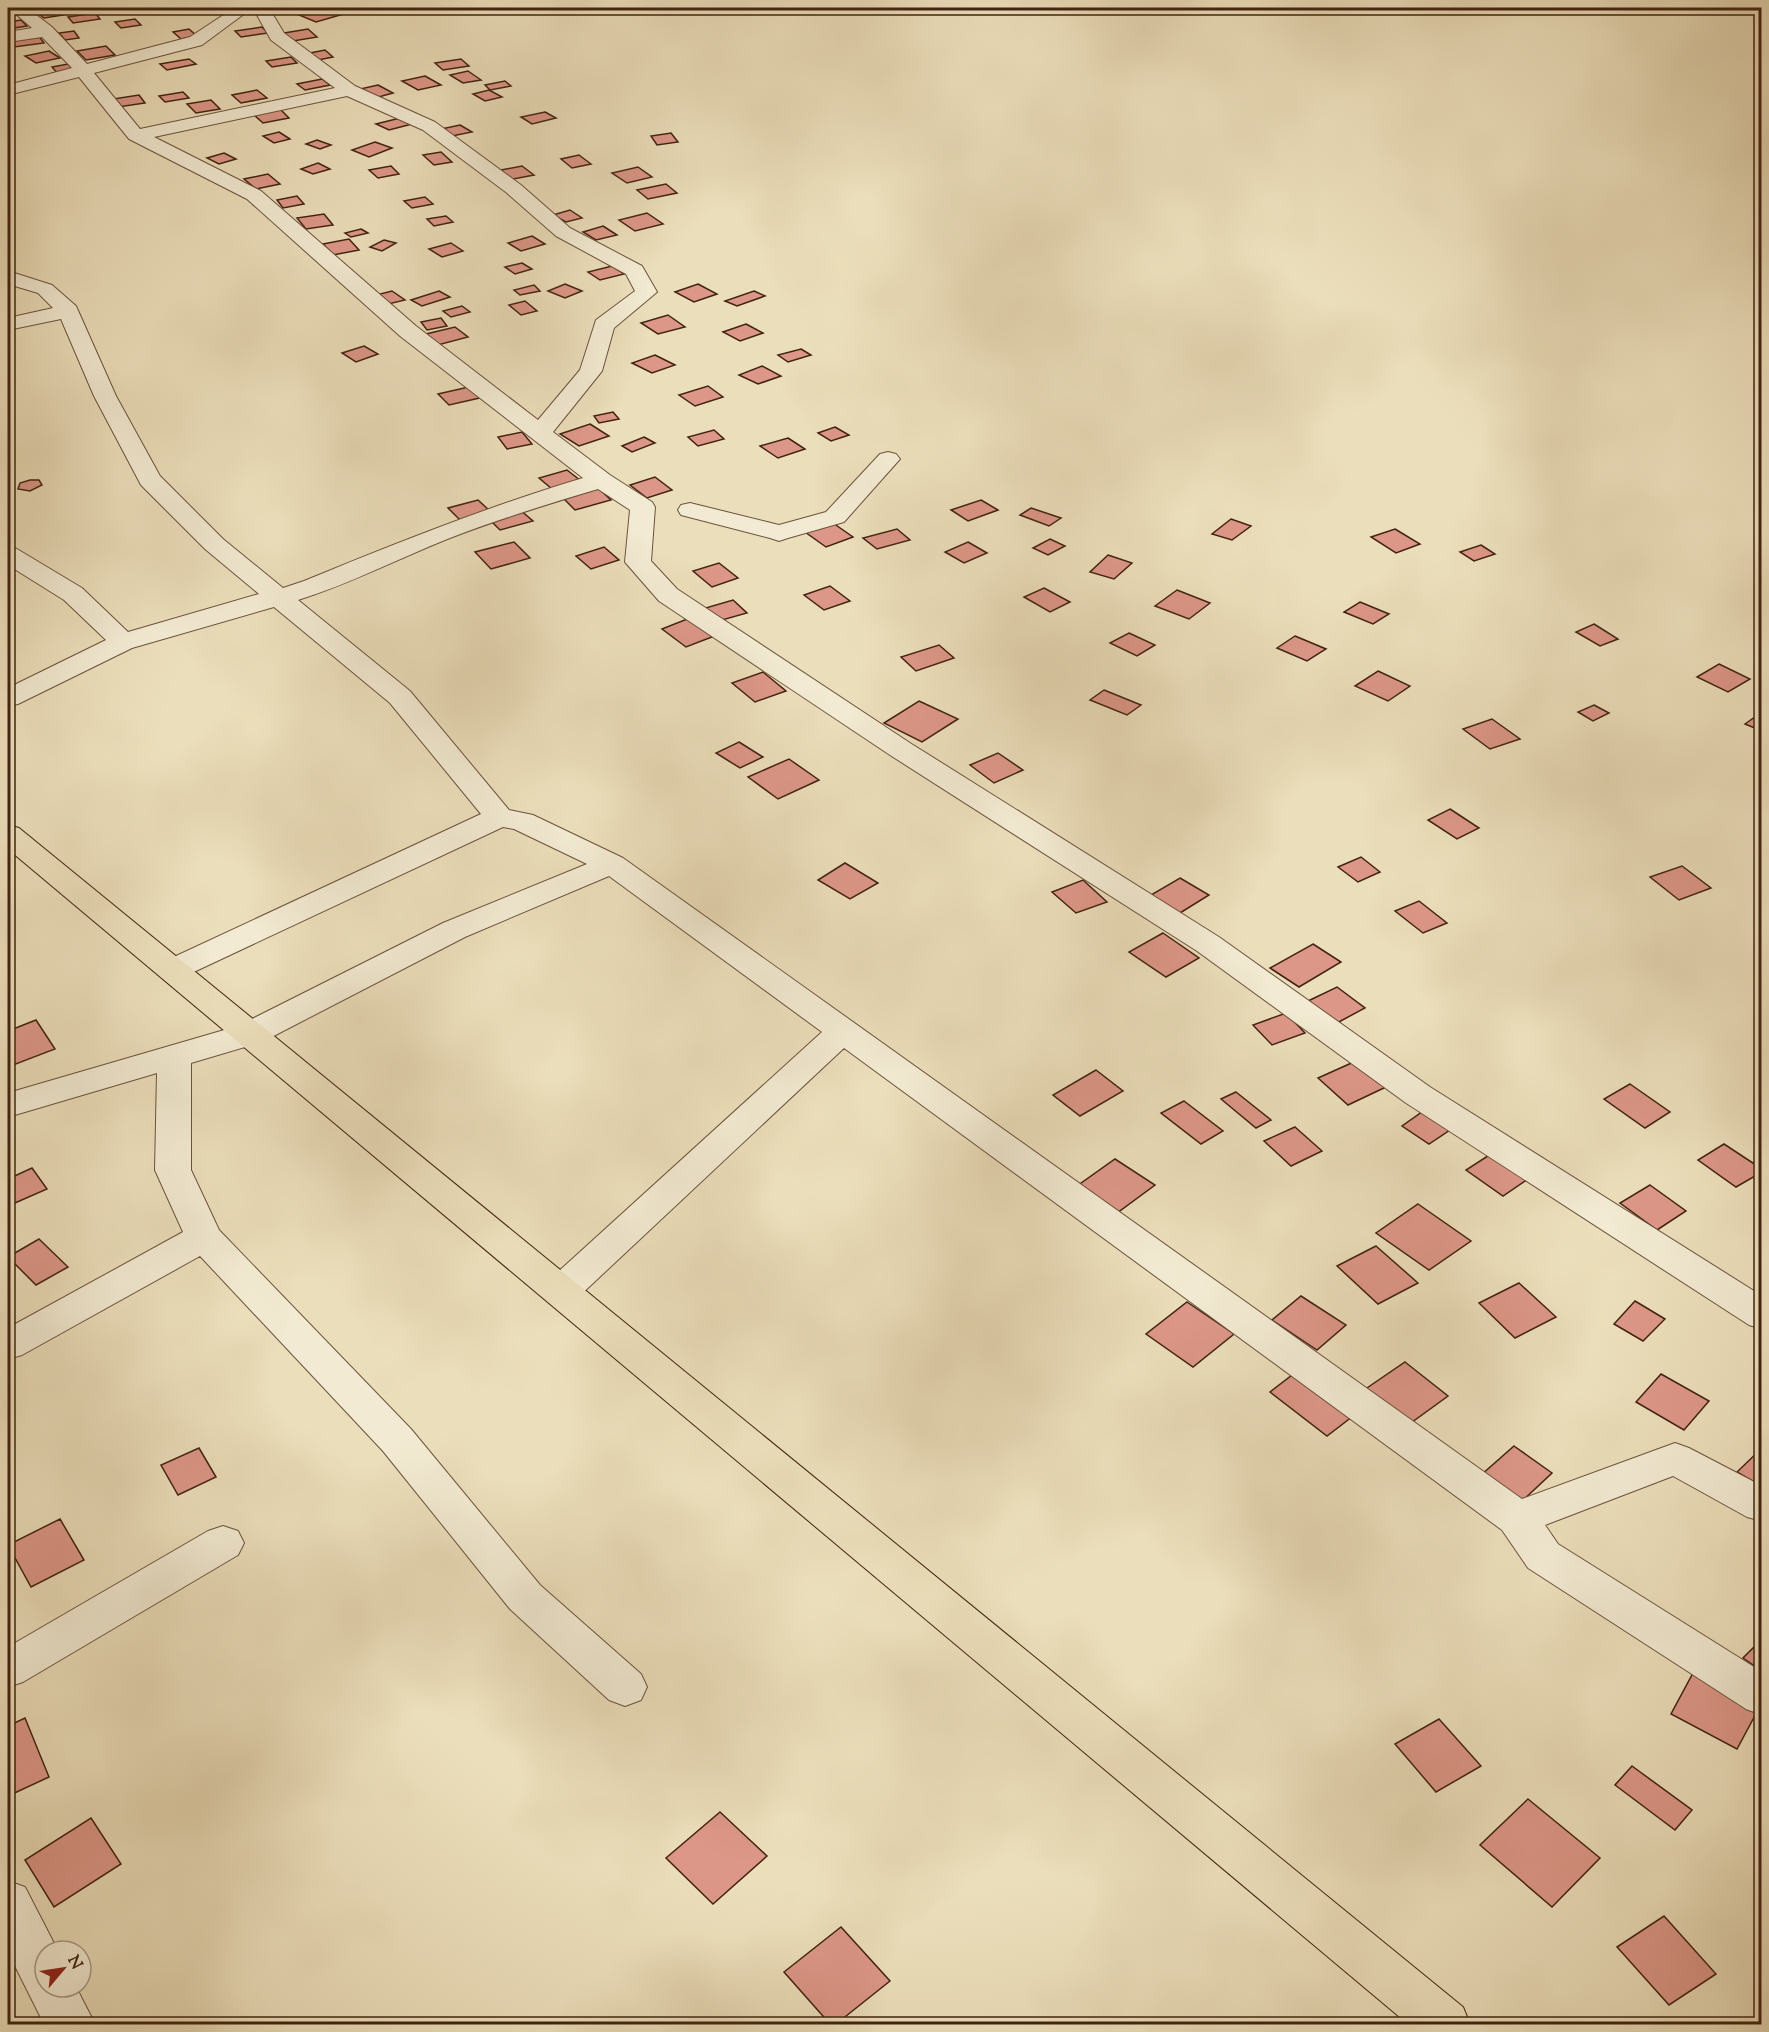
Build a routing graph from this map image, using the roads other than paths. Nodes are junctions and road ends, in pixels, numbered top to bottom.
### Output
1 (17, 8) edge
2 (244, 8) edge
3 (261, 8) edge
4 (46, 31) junction
5 (8, 37) edge
6 (83, 70) junction
7 (8, 90) edge
8 (349, 90) junction
9 (136, 135) junction
10 (8, 277) edge
11 (68, 311) junction
12 (8, 324) edge
13 (540, 433) junction
14 (888, 459) dead end
15 (601, 480) junction
16 (690, 510) dead end
17 (8, 554) edge
18 (279, 596) junction
19 (123, 642) junction
20 (8, 698) edge
21 (499, 817) junction
22 (8, 834) edge
23 (612, 864) junction
24 (172, 970) junction
25 (844, 1030) junction
26 (250, 1034) junction
27 (174, 1055) junction
28 (8, 1105) edge
29 (204, 1237) junction
30 (561, 1291) junction
31 (1761, 1315) edge
32 (8, 1345) edge
33 (1761, 1505) edge
34 (1517, 1518) junction
35 (223, 1543) dead end
36 (8, 1669) edge
37 (625, 1687) dead end
38 (1761, 1696) edge
39 (8, 1903) edge
40 (33, 1952) edge
41 (56, 1999) edge
42 (70, 2025) edge
43 (1445, 2025) edge

1 - 4 street
2 - 6 street
3 - 8 street
4 - 5 street
4 - 6 street
6 - 7 street
6 - 9 street
8 - 9 street
8 - 13 street
9 - 13 street
10 - 11 street
11 - 12 street
11 - 18 street
13 - 15 street
14 - 16 street
15 - 18 street
15 - 31 street
17 - 19 street
18 - 19 street
18 - 21 street
19 - 20 street
21 - 23 street
21 - 24 street
22 - 24 main road
23 - 25 street
23 - 26 street
24 - 26 main road
25 - 30 street
25 - 34 street
26 - 27 street
26 - 30 main road
27 - 28 street
27 - 29 street
29 - 32 street
29 - 37 street
30 - 43 main road
33 - 34 street
34 - 38 street
35 - 36 street
39 - 40 street
41 - 42 street

